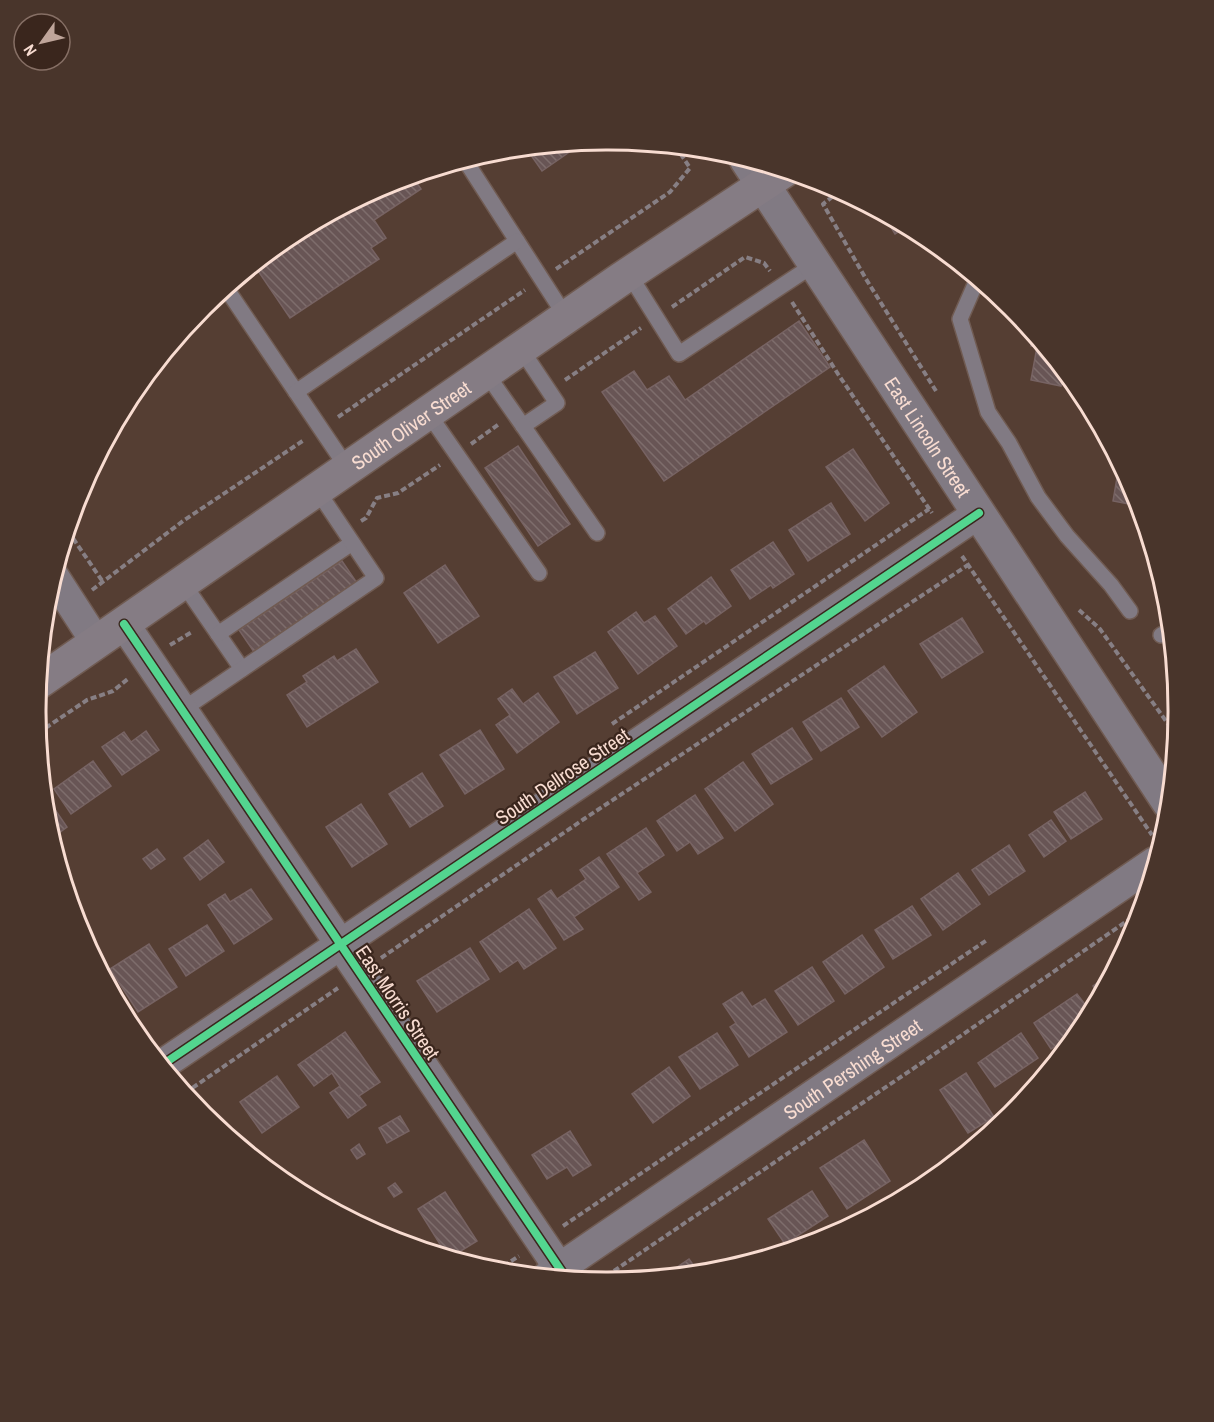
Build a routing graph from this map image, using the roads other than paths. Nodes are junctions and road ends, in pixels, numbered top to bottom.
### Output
1 (470, 168) edge
2 (763, 173) edge
3 (765, 174) edge
4 (517, 241) junction
5 (815, 264) junction
6 (629, 274) junction
7 (974, 287) edge
8 (231, 296) edge
9 (566, 317) junction
10 (521, 348) junction
11 (486, 373) junction
12 (296, 392) junction
13 (428, 413) junction
14 (519, 420) junction
15 (348, 469) junction
16 (317, 490) junction
17 (980, 513) junction
18 (597, 533) dead end
19 (349, 537) junction
20 (539, 573) dead end
21 (183, 583) junction
22 (61, 587) edge
23 (1130, 610) dead end
24 (124, 624) junction
25 (218, 634) junction
26 (96, 642) junction
27 (242, 669) junction
28 (48, 676) edge
29 (182, 710) junction
30 (1162, 792) edge
31 (1147, 849) edge
32 (340, 946) junction
33 (169, 1060) edge
34 (555, 1269) edge
35 (564, 1270) edge

1 - 4 lane
2 - 6 main road, South Oliver Street
3 - 5 street, East Lincoln Street
4 - 9 lane
4 - 12 lane
5 - 6 lane
5 - 17 street, East Lincoln Street
6 - 9 main road, South Oliver Street
7 - 23 lane
8 - 12 lane
9 - 10 main road, South Oliver Street
10 - 11 main road, South Oliver Street
10 - 14 lane
11 - 13 main road, South Oliver Street
11 - 14 lane
12 - 15 lane
13 - 15 main road, South Oliver Street
13 - 20 lane
14 - 18 lane
15 - 16 main road, South Oliver Street
16 - 19 lane
16 - 21 main road, South Oliver Street
17 - 30 street, East Lincoln Street
17 - 32 street, South Dellrose Street
19 - 25 lane
19 - 27 lane
21 - 24 main road, South Oliver Street
21 - 25 lane
22 - 26 street
24 - 26 main road, South Oliver Street
24 - 29 street, East Morris Street
25 - 27 lane
26 - 28 main road, South Oliver Street
27 - 29 lane
29 - 32 street, East Morris Street
31 - 35 street, South Pershing Street
32 - 33 street, South Dellrose Street
32 - 34 street, East Morris Street

